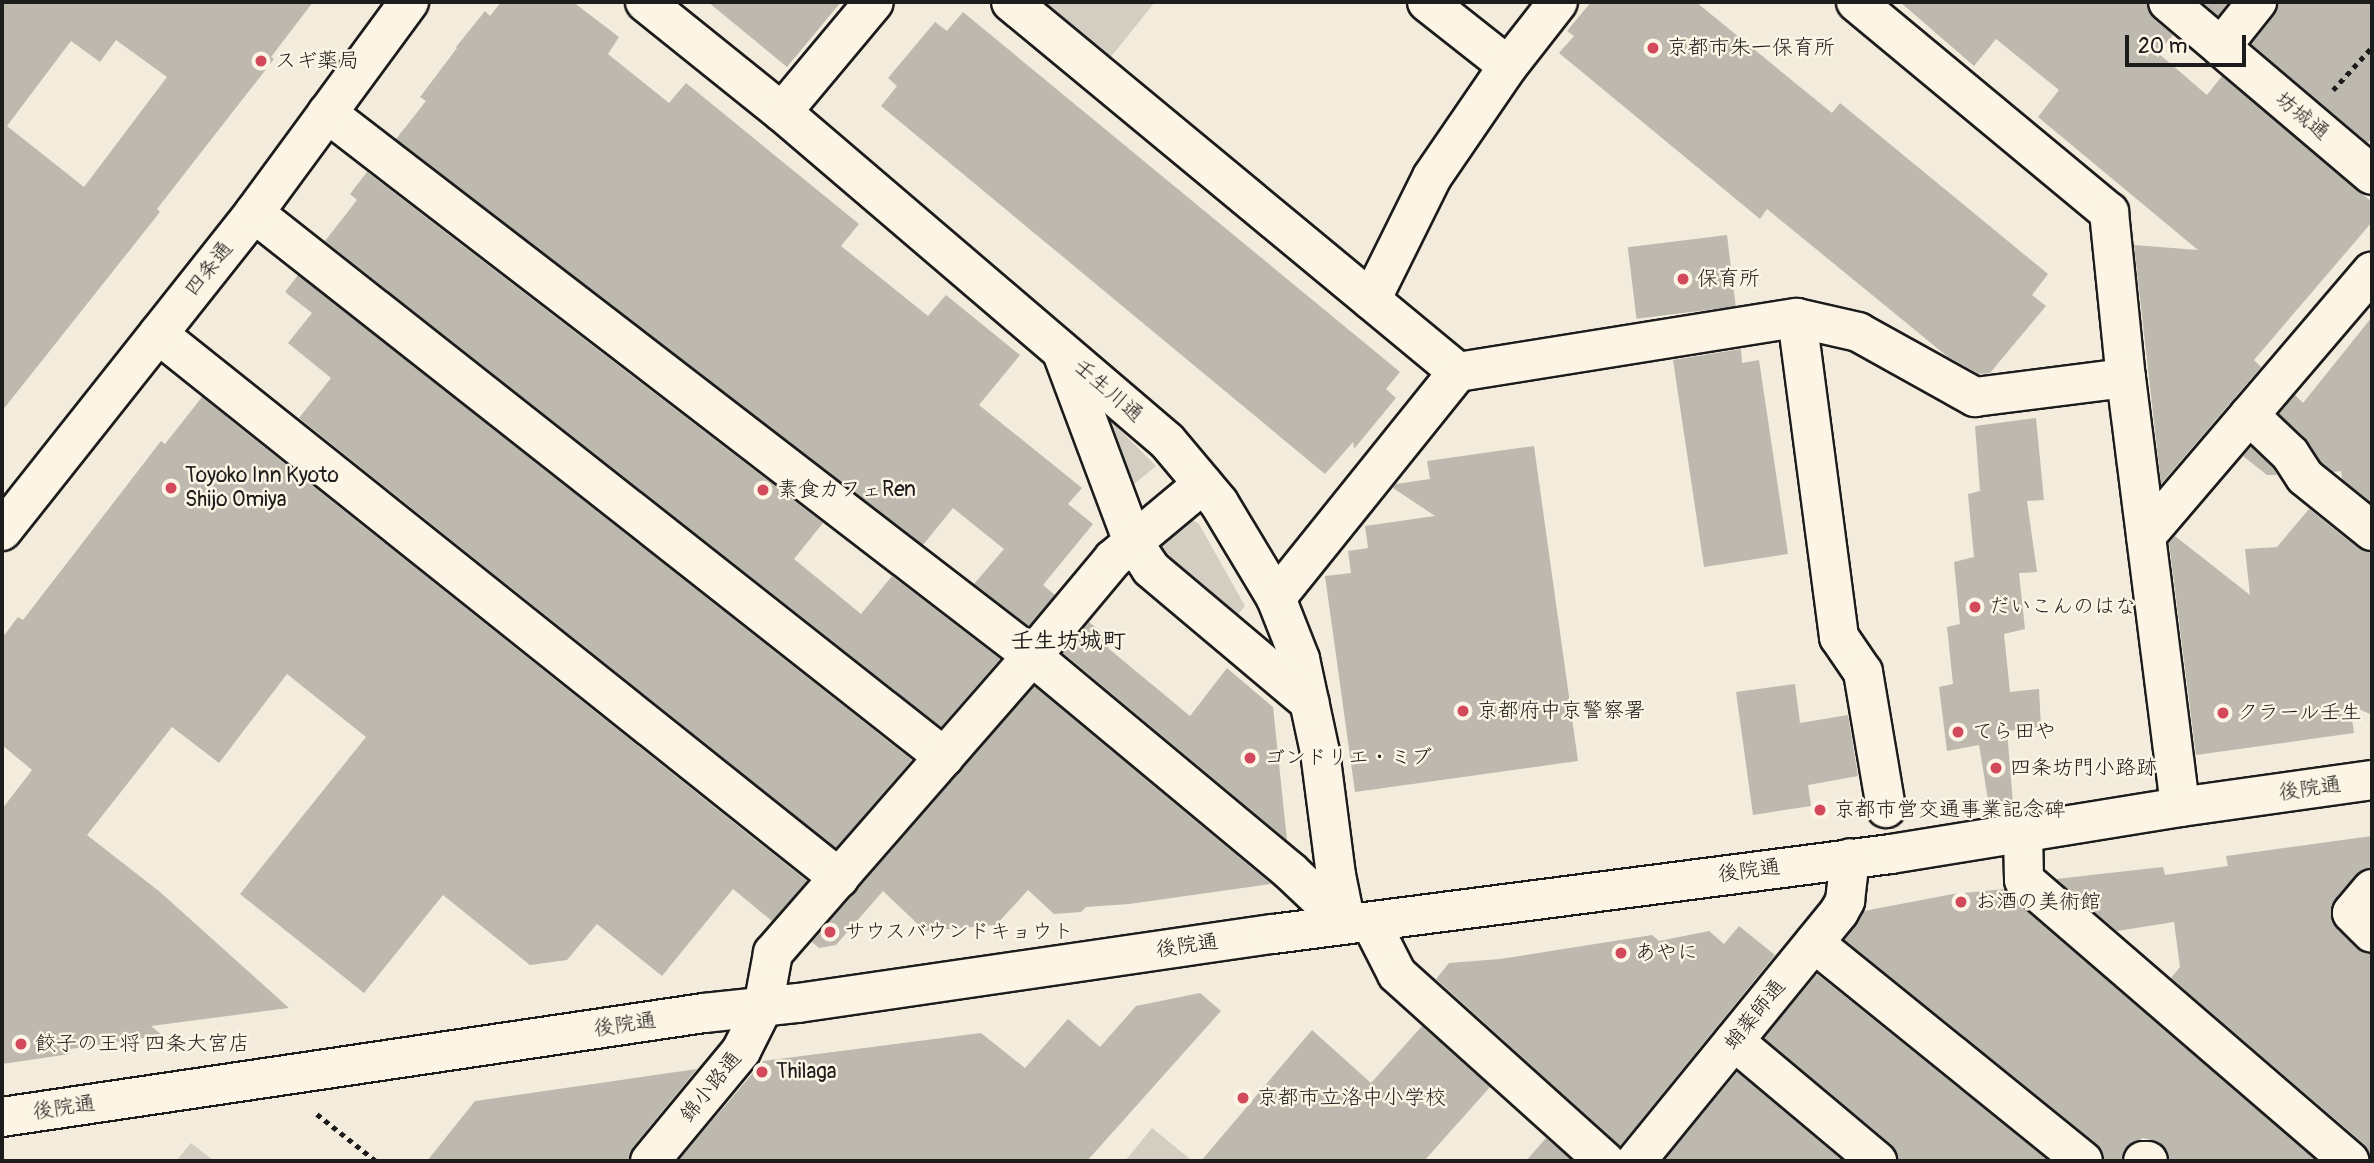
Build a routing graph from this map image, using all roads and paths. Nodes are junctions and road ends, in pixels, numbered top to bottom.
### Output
1 (410, 2) edge
2 (645, 2) edge
3 (874, 2) edge
4 (1011, 2) edge
5 (1427, 2) edge
6 (1558, 2) edge
7 (1856, 2) edge
8 (2168, 2) edge
9 (2257, 2) edge
10 (2221, 47) junction
11 (2372, 47) edge
12 (1508, 66) junction
13 (782, 112) junction
14 (327, 113) junction
15 (2307, 120) junction
16 (2372, 175) edge
17 (254, 213) junction
18 (2372, 271) edge
19 (1371, 300) junction
20 (1797, 318) junction
21 (158, 334) junction
22 (1062, 351) junction
23 (1458, 372) junction
24 (2126, 378) junction
25 (2249, 415) junction
26 (1203, 484) junction
27 (2, 528) edge
28 (2372, 531) edge
29 (2146, 536) junction
30 (1133, 542) junction
31 (1276, 598) junction
32 (1032, 656) junction
33 (1309, 702) junction
34 (944, 757) junction
35 (2372, 780) edge
36 (2180, 807) junction
37 (1886, 808) dead end
38 (2023, 832) junction
39 (1850, 858) junction
40 (839, 878) junction
41 (2372, 890) edge
42 (1358, 923) junction
43 (2372, 933) edge
44 (1814, 943) junction
45 (763, 1007) junction
46 (1734, 1041) junction
47 (317, 1114) dead end
48 (2, 1117) edge
49 (376, 1161) edge
50 (650, 1161) edge
51 (1605, 1161) edge
52 (1636, 1161) edge
53 (1877, 1161) edge
54 (2083, 1161) edge
55 (2350, 1161) edge

1 - 14 street, 四条通
2 - 13 street, 壬生川通
3 - 13 street
4 - 19 street
5 - 12 street
6 - 12 street
7 - 24 street
8 - 10 street, 坊城通
9 - 10 street
10 - 15 street, 坊城通
11 - 15 path
12 - 19 street
13 - 22 street, 壬生川通
14 - 17 street, 四条通
14 - 32 street
15 - 16 street, 坊城通
17 - 21 street, 四条通
17 - 34 street
18 - 25 street
19 - 23 street
20 - 23 street
20 - 24 street
20 - 37 street
21 - 27 street, 四条通
21 - 40 street
22 - 26 street, 壬生川通
22 - 30 street
23 - 31 street
24 - 29 street
25 - 28 street
25 - 29 street
26 - 30 street, 錦小路通
26 - 31 street, 壬生川通
29 - 36 street
30 - 32 street, 錦小路通
30 - 33 street
31 - 33 street, 壬生川通
32 - 34 street, 錦小路通
32 - 42 street
33 - 42 street, 壬生川通
34 - 40 street, 錦小路通
35 - 36 street, 後院通
36 - 38 street, 後院通
38 - 39 street, 後院通
38 - 55 street
39 - 42 street, 後院通
39 - 44 street, 蛸薬師通
40 - 45 street, 錦小路通
41 - 43 street
42 - 45 street, 後院通
42 - 51 street
44 - 46 street, 蛸薬師通
44 - 54 street
45 - 48 street, 後院通
45 - 50 street, 錦小路通
46 - 52 street, 蛸薬師通
46 - 53 street
47 - 49 path

